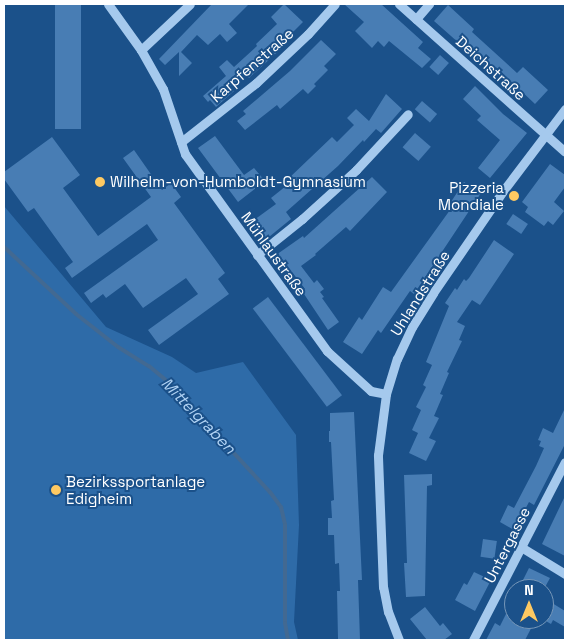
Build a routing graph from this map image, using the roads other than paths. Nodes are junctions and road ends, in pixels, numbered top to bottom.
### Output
1 (108, 4) edge
2 (190, 4) edge
3 (335, 4) edge
4 (399, 4) edge
5 (428, 4) edge
6 (416, 19) junction
7 (140, 50) junction
8 (565, 109) edge
9 (408, 114) dead end
10 (545, 135) junction
11 (181, 142) junction
12 (565, 152) edge
13 (257, 255) junction
14 (386, 394) junction
15 (565, 462) edge
16 (521, 547) junction
17 (565, 574) edge
18 (399, 640) edge
19 (474, 640) edge

1 - 7 street, Mühlaustraße
2 - 7 street
3 - 11 street, Karpfenstraße
4 - 6 street, Deichstraße
5 - 6 street
6 - 10 street, Deichstraße
7 - 11 street, Mühlaustraße
8 - 10 street, Uhlandstraße
9 - 13 street
10 - 12 street, Deichstraße
10 - 14 street, Uhlandstraße
11 - 13 street, Mühlaustraße
13 - 14 street, Mühlaustraße
14 - 18 street, Uhlandstraße
15 - 16 street, Untergasse
16 - 17 street
16 - 19 street, Untergasse

